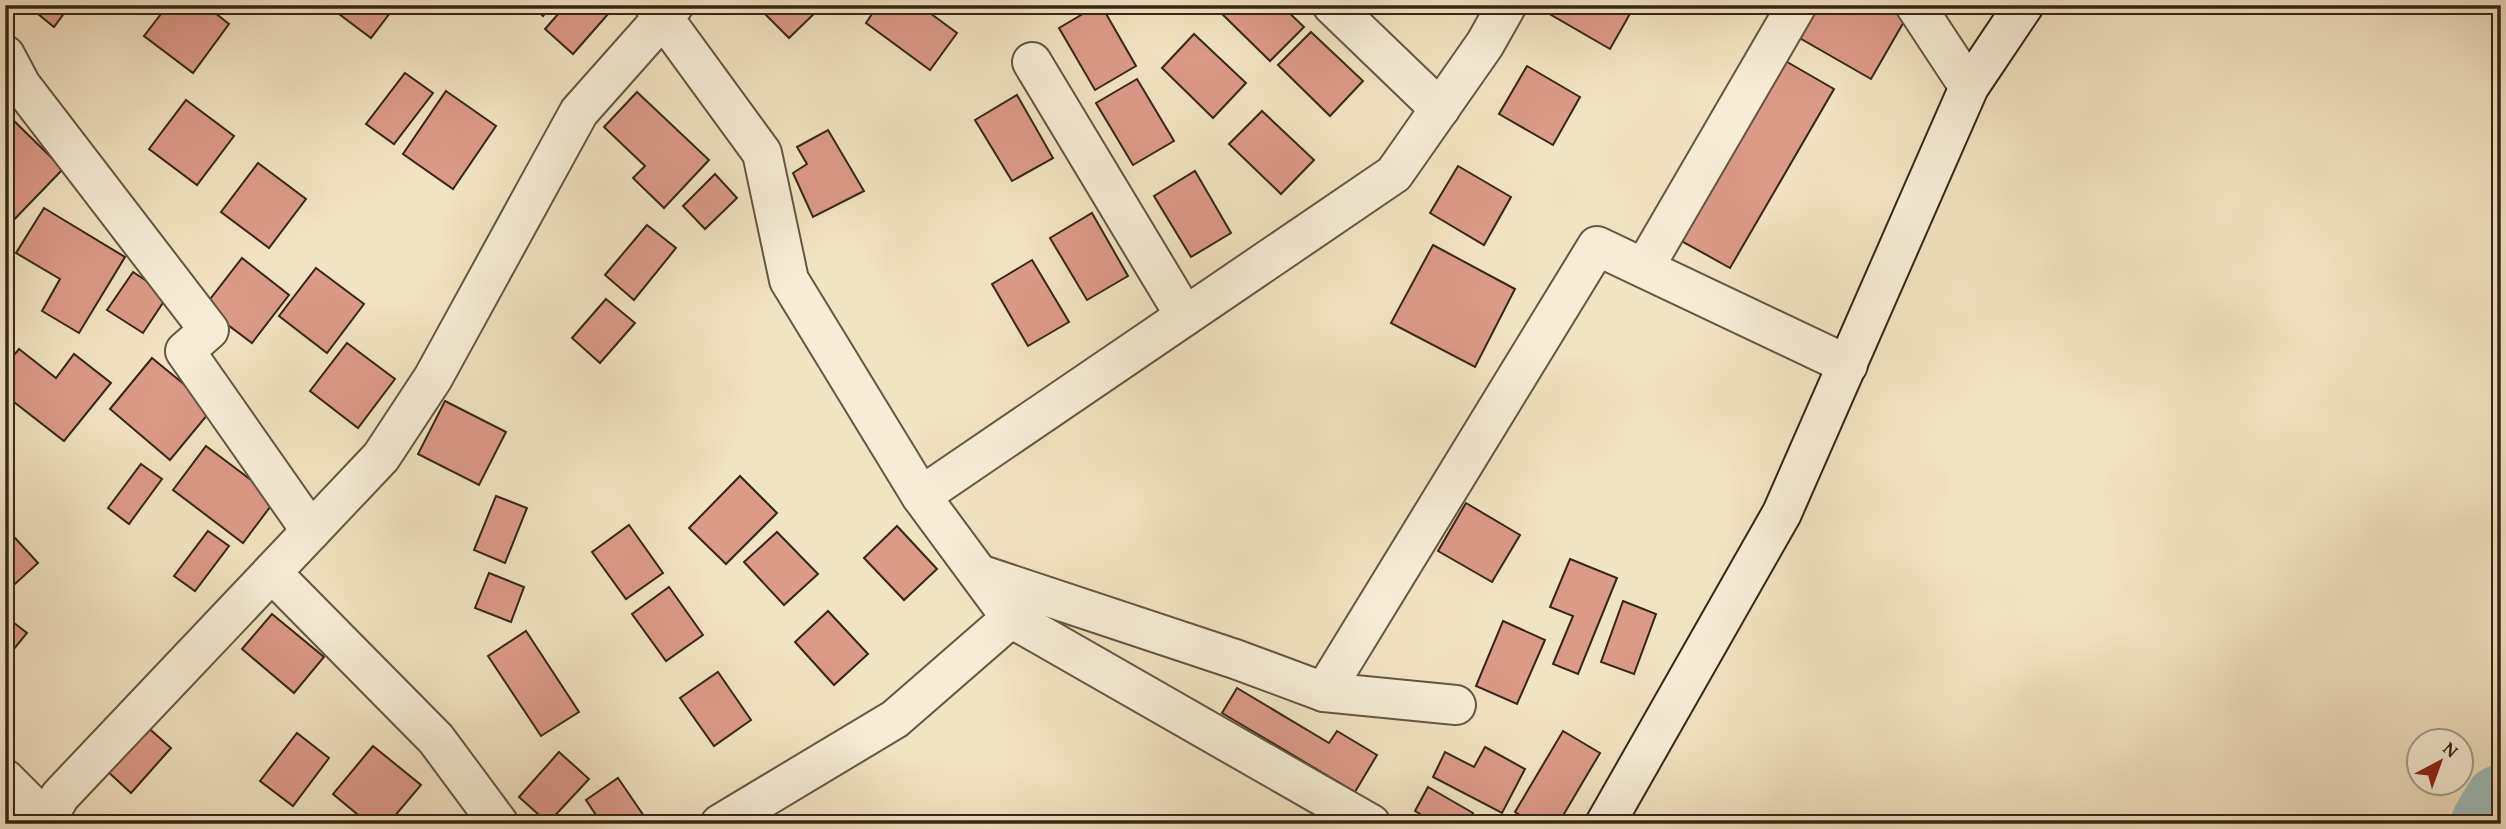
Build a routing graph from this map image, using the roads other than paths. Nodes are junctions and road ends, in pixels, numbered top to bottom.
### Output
1 (1332, 5) edge
2 (1507, 5) edge
3 (1797, 5) edge
4 (1914, 5) edge
5 (2024, 5) edge
6 (663, 10) edge
7 (5, 55) edge
8 (1032, 62) dead end
9 (1969, 87) junction
10 (1440, 109) junction
11 (1644, 268) junction
12 (1185, 316) junction
13 (1848, 365) junction
14 (921, 496) junction
15 (311, 531) junction
16 (272, 573) junction
17 (979, 574) junction
18 (1011, 618) junction
19 (1324, 692) junction
20 (1456, 705) dead end
21 (5, 779) edge
22 (46, 823) edge
23 (499, 824) edge
24 (720, 824) edge
25 (1371, 824) edge
26 (1605, 824) edge

1 - 10 street
2 - 10 street
3 - 11 street
4 - 9 street
5 - 9 street
6 - 14 street
6 - 15 street
7 - 15 street
8 - 12 street
9 - 13 street
10 - 12 street
11 - 13 street
11 - 19 street
12 - 14 street
13 - 26 street
14 - 17 street
15 - 16 street
16 - 22 street
16 - 23 street
17 - 18 street
17 - 19 street
18 - 24 street
18 - 25 street
19 - 20 street
21 - 22 street

